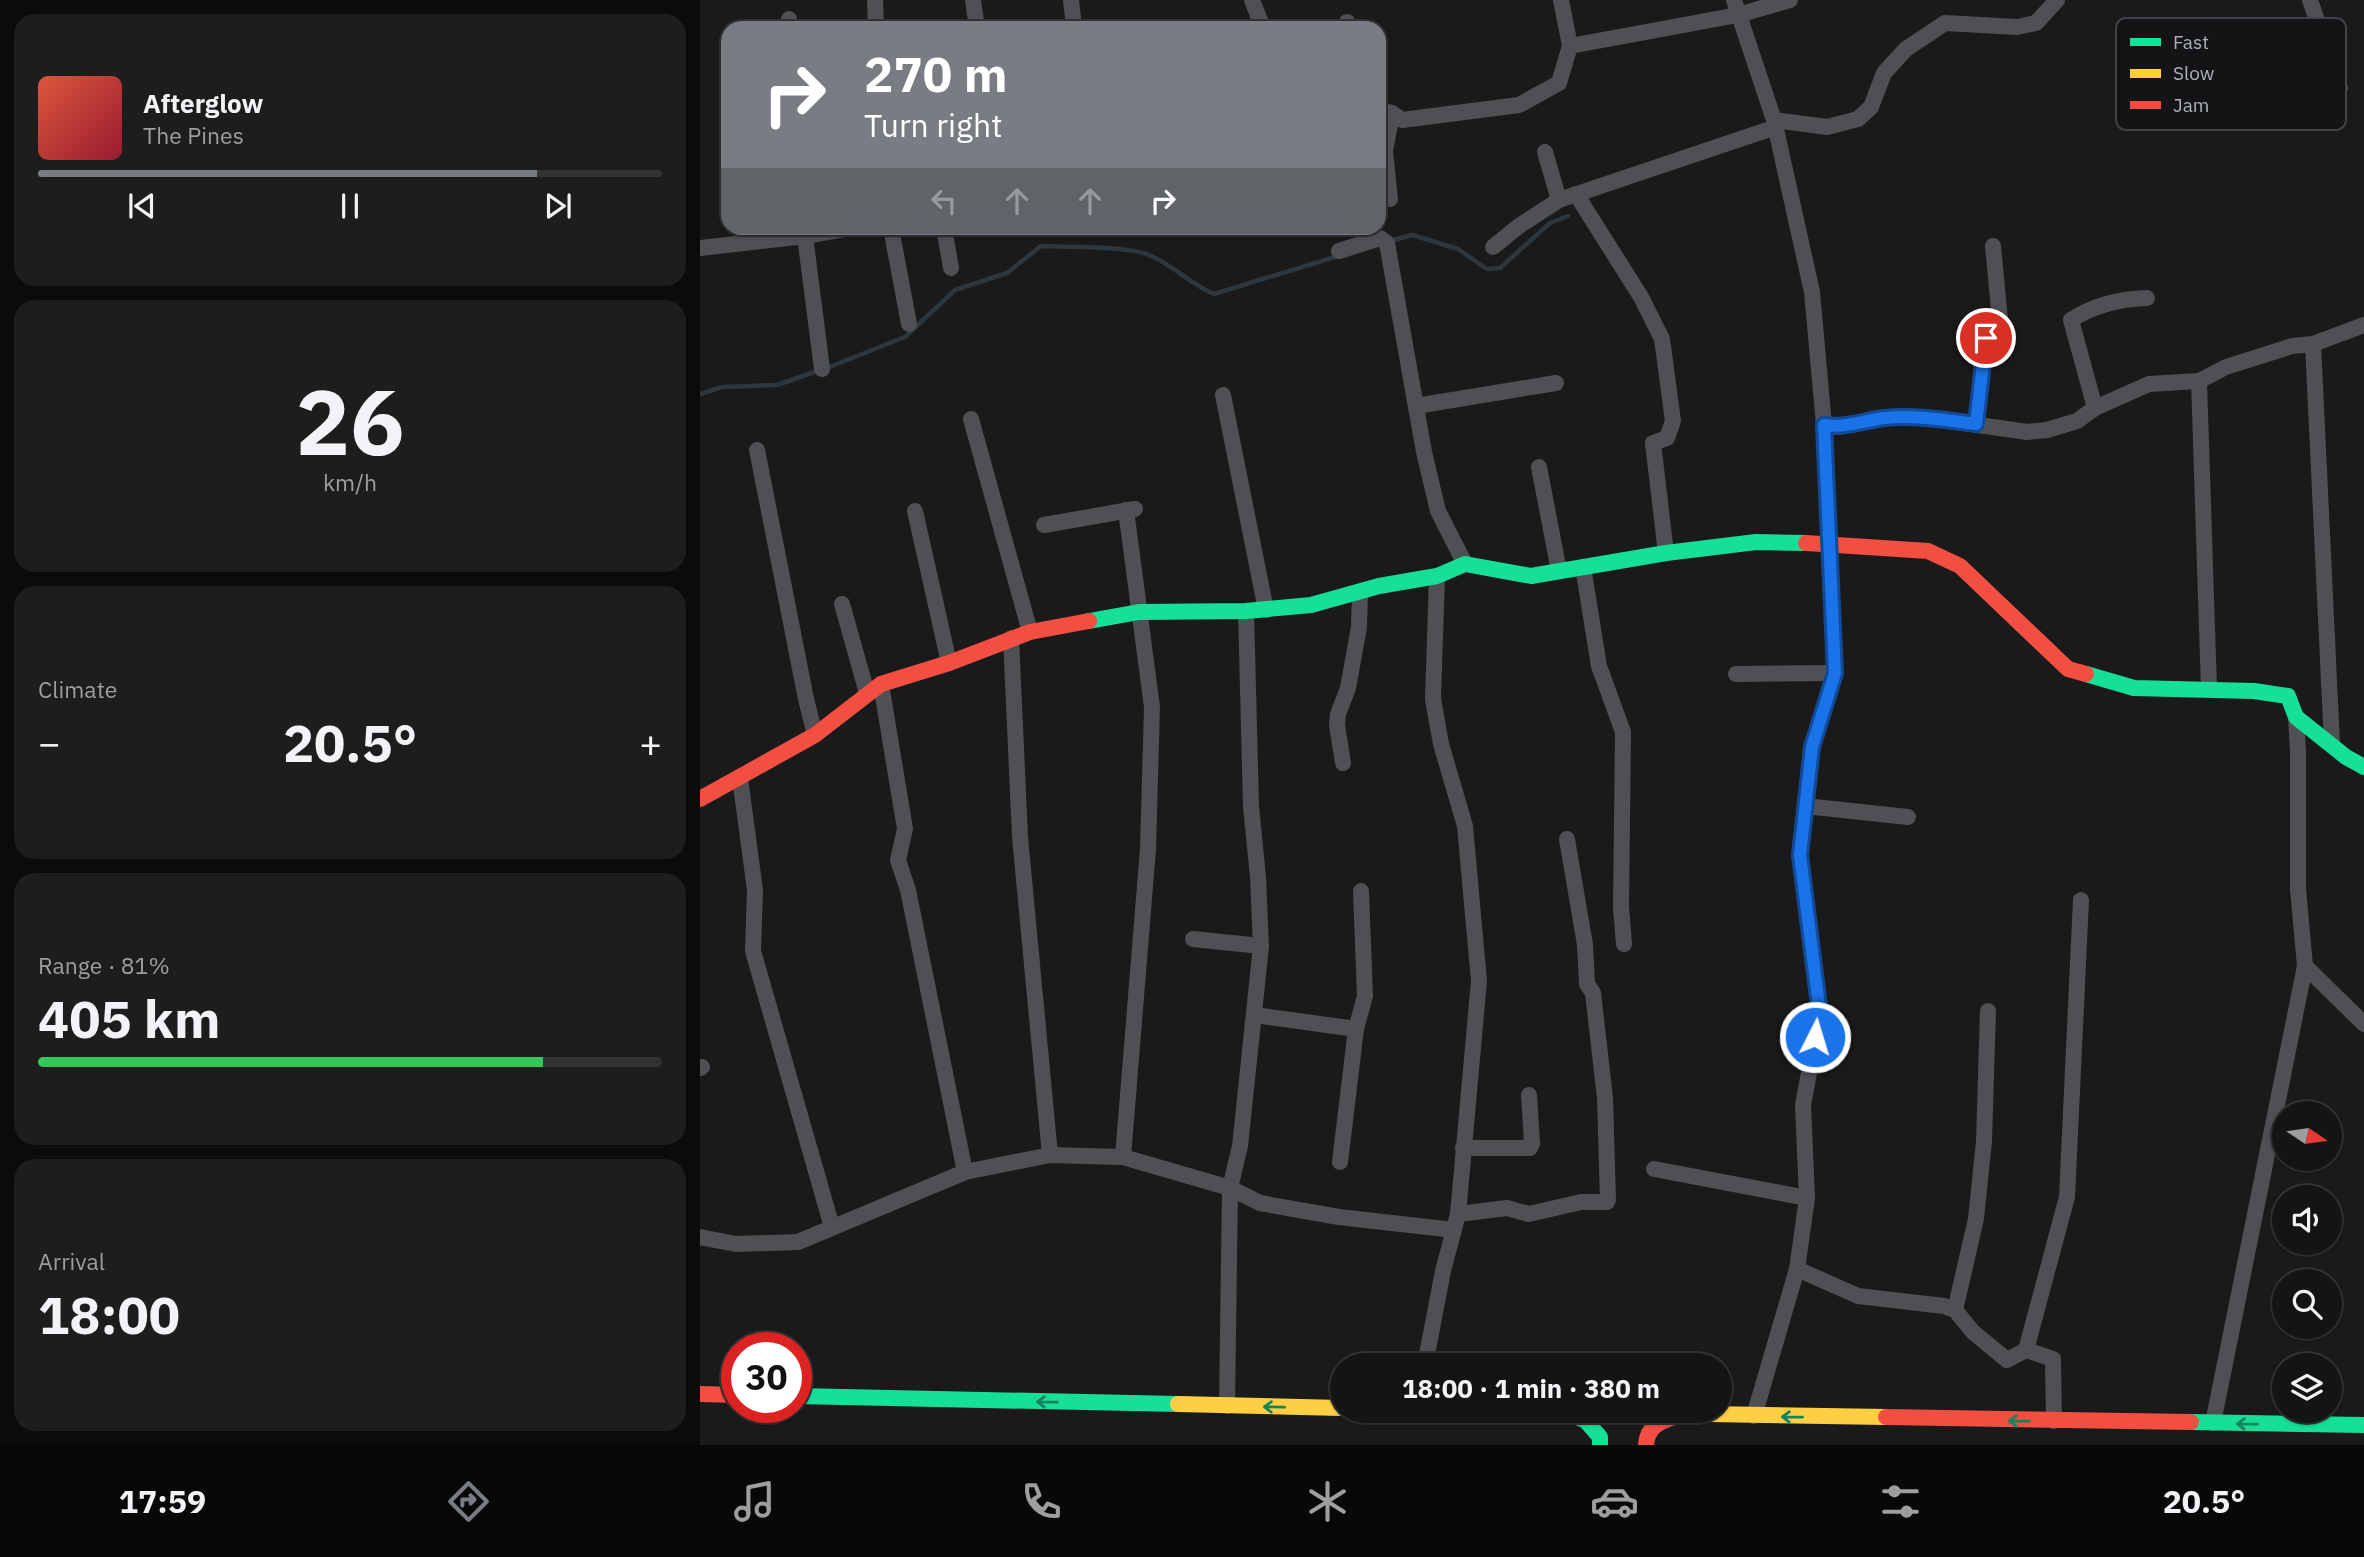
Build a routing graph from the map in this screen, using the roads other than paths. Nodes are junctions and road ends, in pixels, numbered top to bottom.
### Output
1 (875, 0) edge
2 (973, 0) edge
3 (1070, 0) edge
4 (1252, 0) edge
5 (1561, 0) edge
6 (1790, 0) edge
7 (2057, 0) edge
8 (2310, 0) edge
9 (1736, 7) edge
10 (2316, 18) edge
11 (876, 21) edge
12 (976, 21) edge
13 (1073, 21) edge
14 (1260, 21) edge
15 (1570, 46) junction
16 (1386, 112) edge
17 (1775, 124) junction
18 (1545, 152) dead end
19 (1386, 161) edge
20 (1576, 194) junction
21 (1390, 199) dead end
22 (1559, 200) junction
23 (784, 235) edge
24 (804, 235) edge
25 (892, 235) edge
26 (945, 235) edge
27 (1993, 246) dead end
28 (1493, 247) dead end
29 (700, 248) edge
30 (1339, 251) dead end
31 (951, 268) dead end
32 (2147, 298) dead end
33 (909, 324) dead end
34 (2364, 325) edge
35 (2313, 344) junction
36 (822, 369) dead end
37 (2199, 381) junction
38 (1556, 383) dead end
39 (1223, 394) dead end
40 (1416, 406) junction
41 (2095, 408) junction
42 (971, 419) dead end
43 (1976, 424) junction
44 (1824, 425) junction
45 (757, 450) dead end
46 (1539, 467) dead end
47 (915, 511) dead end
48 (1044, 525) dead end
49 (1830, 543) junction
50 (1666, 553) junction
51 (1465, 564) junction
52 (1583, 566) junction
53 (1559, 571) junction
54 (1437, 576) junction
55 (1360, 593) junction
56 (842, 604) dead end
57 (1266, 610) junction
58 (1246, 611) junction
59 (1139, 612) junction
60 (1030, 632) junction
61 (1012, 638) junction
62 (949, 663) junction
63 (1835, 673) junction
64 (1736, 674) dead end
65 (881, 684) junction
66 (2209, 689) junction
67 (867, 693) junction
68 (2295, 717) junction
69 (816, 735) junction
70 (2332, 744) junction
71 (1343, 763) dead end
72 (2364, 767) edge
73 (740, 778) junction
74 (700, 799) edge
75 (1805, 806) junction
76 (1908, 817) dead end
77 (1567, 839) dead end
78 (1360, 891) dead end
79 (2081, 900) dead end
80 (1193, 939) dead end
81 (1625, 944) dead end
82 (1261, 946) junction
83 (2305, 966) junction
84 (1988, 1011) dead end
85 (1255, 1015) junction
86 (2364, 1024) edge
87 (1356, 1029) junction
88 (1530, 1094) dead end
89 (1463, 1148) junction
90 (1050, 1155) junction
91 (1123, 1157) junction
92 (1340, 1162) dead end
93 (1654, 1170) dead end
94 (965, 1172) junction
95 (1230, 1188) junction
96 (1807, 1198) junction
97 (1458, 1214) junction
98 (832, 1227) junction
99 (1454, 1230) junction
100 (700, 1237) edge
101 (1797, 1269) junction
102 (1955, 1310) junction
103 (2026, 1350) junction
104 (1426, 1353) edge
105 (700, 1394) edge
106 (721, 1395) edge
107 (812, 1396) edge
108 (1227, 1406) junction
109 (1330, 1408) edge
110 (1732, 1416) edge
111 (1754, 1416) junction
112 (2054, 1422) junction
113 (1588, 1423) edge
114 (1655, 1423) edge
115 (2213, 1423) junction
116 (2364, 1425) edge
117 (1600, 1445) edge
118 (1646, 1445) edge

1 - 11 street
2 - 12 street
3 - 13 street
4 - 14 street
5 - 15 street
6 - 9 street
7 - 17 street
8 - 10 street
9 - 15 street
9 - 17 street
15 - 16 street
17 - 20 street
17 - 44 street
18 - 22 street
19 - 21 street
20 - 22 street
20 - 50 street
22 - 28 street
23 - 29 street
24 - 36 street
25 - 33 street
26 - 31 street
27 - 43 street
30 - 40 street
32 - 41 street
34 - 35 street
35 - 37 street
35 - 70 street
37 - 41 street
37 - 66 street
38 - 40 street
39 - 57 street
40 - 51 street
41 - 43 street
42 - 60 street
43 - 44 street
44 - 49 street
45 - 69 street
46 - 53 street
47 - 62 street
48 - 59 street
49 - 50 street
49 - 63 street
49 - 66 street
50 - 52 street
51 - 53 street
51 - 54 street
52 - 53 street
52 - 81 street
54 - 55 street
54 - 89 street
55 - 57 street
55 - 71 street
56 - 67 street
57 - 58 street
58 - 59 street
58 - 82 street
59 - 60 street
59 - 91 street
60 - 61 street
61 - 62 street
61 - 90 street
62 - 65 street
63 - 64 street
63 - 75 street
65 - 67 street
65 - 94 street
66 - 68 street
67 - 69 street
68 - 70 street
68 - 83 street
69 - 73 street
70 - 72 street
73 - 74 street
73 - 98 street
75 - 76 street
75 - 96 street
77 - 97 street
78 - 87 street
79 - 103 street
80 - 82 street
82 - 85 street
83 - 86 street
83 - 115 street
84 - 102 street
85 - 87 street
85 - 95 street
87 - 92 street
88 - 89 street
89 - 97 street
90 - 91 street
90 - 94 street
91 - 95 street
93 - 96 street
94 - 98 street
95 - 99 street
95 - 108 street
96 - 101 street
97 - 99 street
98 - 100 street
99 - 104 street
101 - 102 street
101 - 111 street
102 - 103 street
103 - 112 street
105 - 106 street
108 -> 107 street
109 -> 108 street
110 - 111 street
112 -> 111 street
112 - 115 street
113 - 117 street
114 - 118 street
116 -> 115 street

